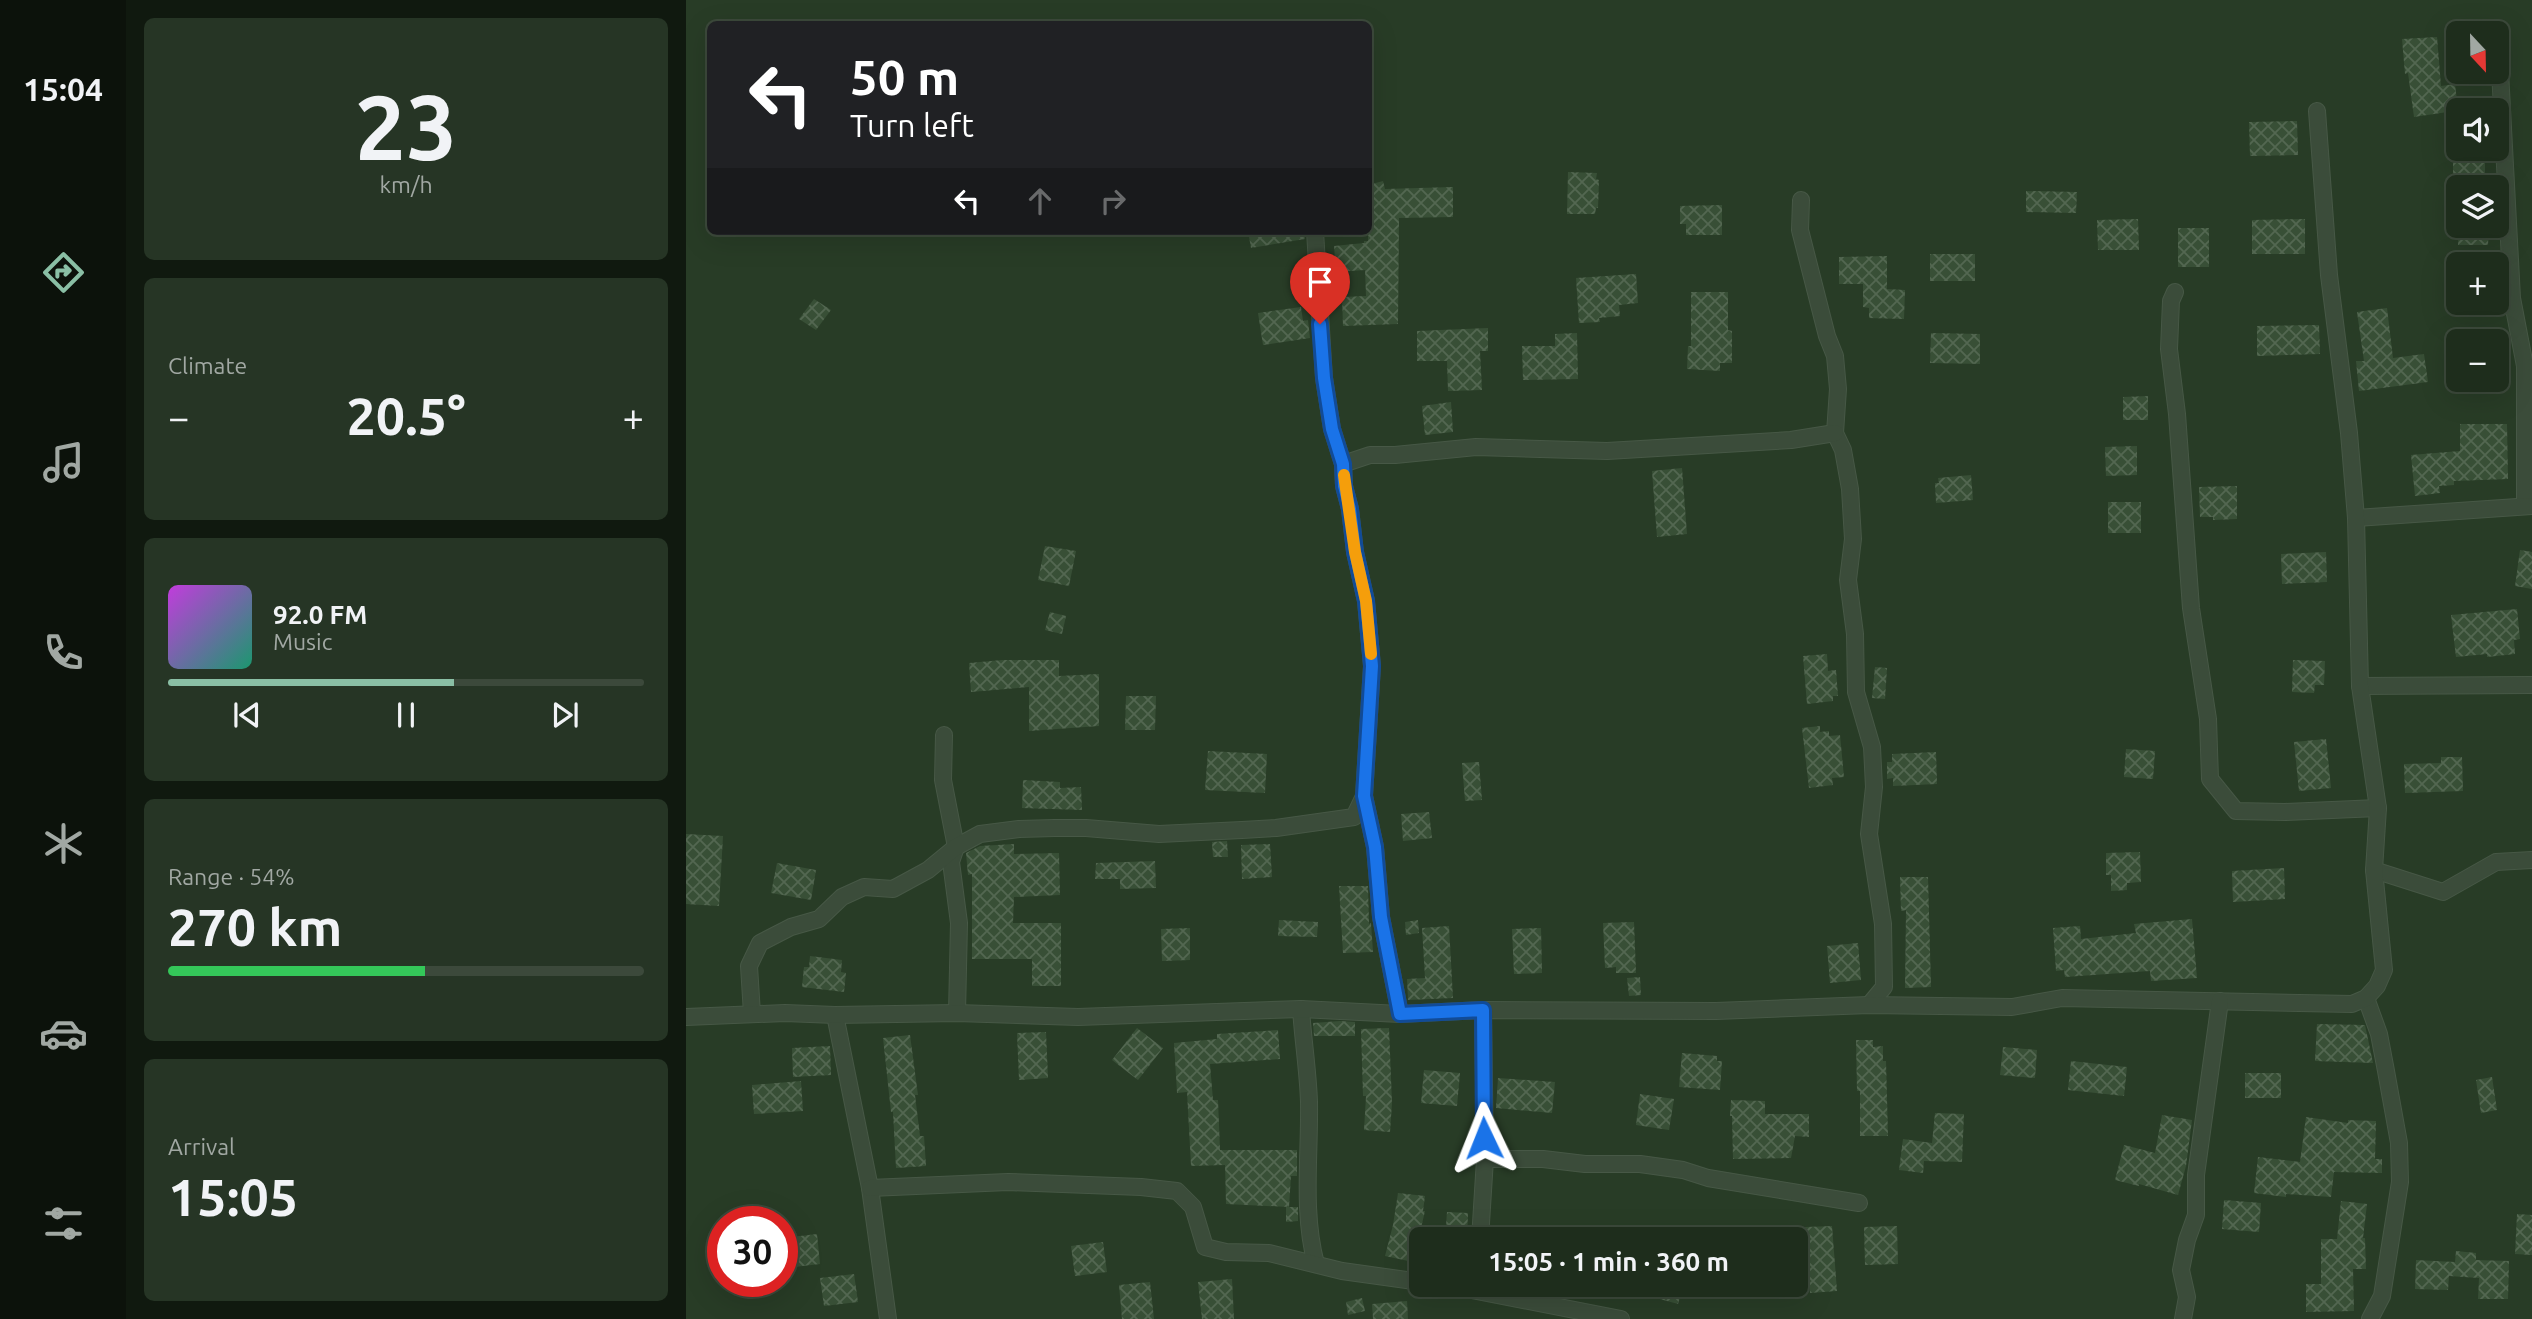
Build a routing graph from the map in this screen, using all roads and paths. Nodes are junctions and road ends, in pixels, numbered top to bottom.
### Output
1 (2501, 84) edge
2 (2317, 111) dead end
3 (1801, 200) dead end
4 (1315, 235) edge
5 (2175, 292) dead end
6 (1835, 433) junction
7 (1343, 464) junction
8 (2528, 506) edge
9 (2356, 518) junction
10 (2532, 685) edge
11 (2360, 686) junction
12 (944, 736) dead end
13 (1364, 796) junction
14 (2378, 808) junction
15 (956, 847) junction
16 (2532, 860) edge
17 (2374, 870) junction
18 (2366, 998) junction
19 (2220, 1001) junction
20 (1869, 1005) junction
21 (1301, 1009) junction
22 (1483, 1010) junction
23 (957, 1013) junction
24 (752, 1014) junction
25 (1400, 1014) junction
26 (835, 1015) junction
27 (686, 1017) edge
28 (1485, 1159) junction
29 (870, 1188) junction
30 (1859, 1203) dead end
31 (1481, 1227) edge
32 (1316, 1264) junction
33 (1409, 1280) edge
34 (1521, 1297) edge
35 (888, 1319) edge
36 (1621, 1319) edge
37 (2183, 1319) edge
38 (2370, 1319) edge

1 - 8 street
2 - 9 street
3 - 6 street
4 - 7 street
5 - 14 street
6 - 7 street
6 - 20 street
7 - 13 street
8 - 9 street
9 - 11 street
10 - 11 street
11 - 14 street
12 - 15 street
13 - 15 street
13 - 25 street
14 - 17 street
15 - 23 street
15 - 24 street
16 - 17 street
17 - 18 street
18 - 19 street
18 - 38 street
19 - 20 street
19 - 37 street
20 - 22 street
21 - 23 street
21 - 25 street
21 - 32 street
22 - 25 street
22 - 28 street
23 - 26 street
24 - 26 street
24 - 27 street
26 - 29 street
28 - 30 street
28 - 31 street
29 - 32 street
29 - 35 street
32 - 33 street
34 - 36 street

